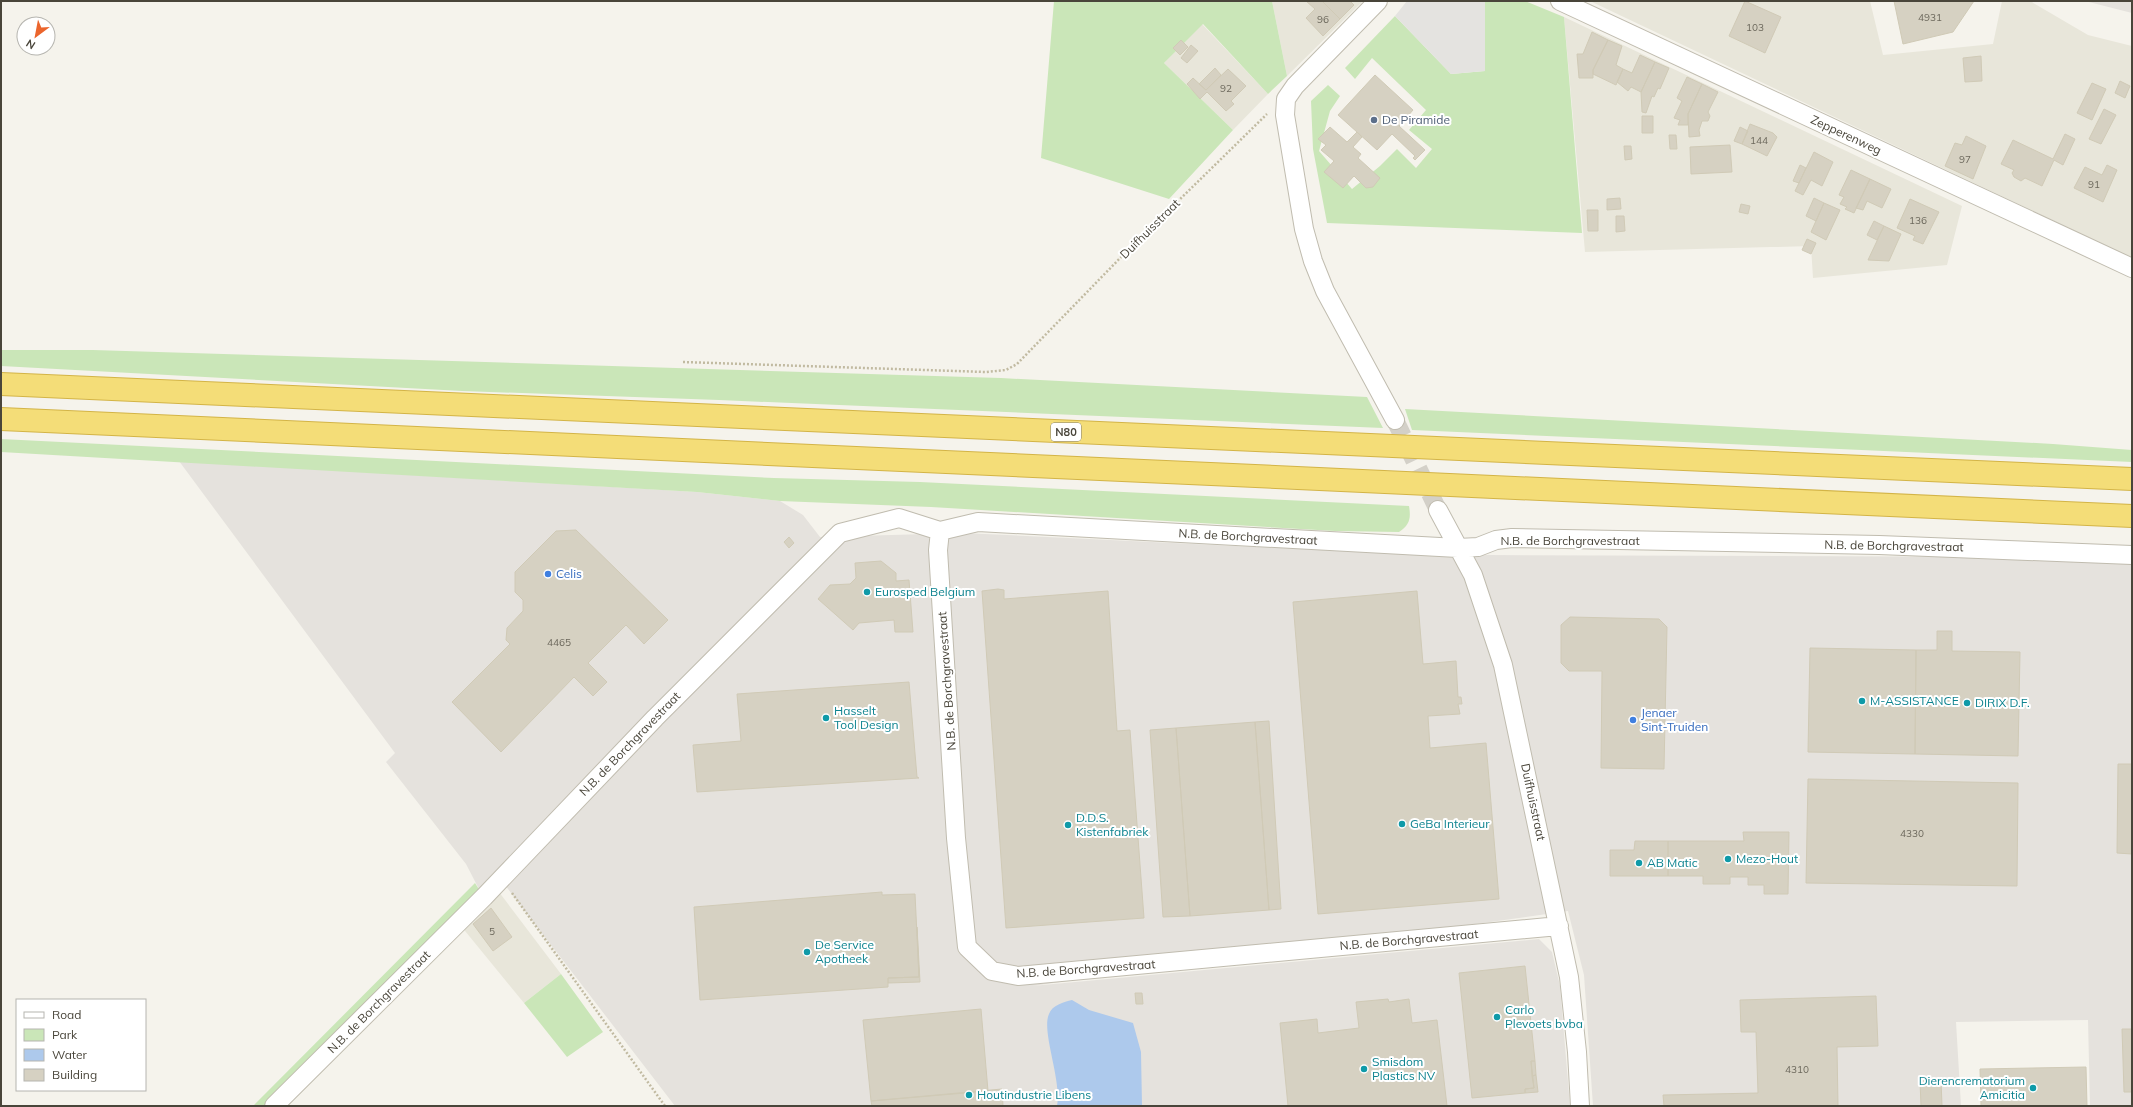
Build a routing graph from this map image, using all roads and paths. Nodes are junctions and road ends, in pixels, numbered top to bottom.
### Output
1 (1378, 1) edge
2 (1560, 1) edge
3 (1286, 99) junction
4 (2132, 268) edge
5 (683, 362) dead end
6 (1, 384) edge
7 (1, 419) edge
8 (1395, 420) tunnel mouth
9 (2132, 479) edge
10 (1438, 510) tunnel mouth
11 (2132, 516) edge
12 (940, 531) junction
13 (1458, 548) junction
14 (2132, 555) edge
15 (501, 878) junction
16 (1559, 926) junction
17 (274, 1106) edge
18 (665, 1106) edge
19 (1580, 1106) edge

1 - 3 street
2 - 4 street, Zepperenweg
3 - 5 path, Duifhuisstraat
3 - 8 street
6 - 9 highway, N80
7 - 11 highway
10 - 13 street, Duifhuisstraat
12 - 13 street, N.B. de Borchgravestraat
12 - 15 street, N.B. de Borchgravestraat
12 - 16 street, N.B. de Borchgravestraat
13 - 14 street, N.B. de Borchgravestraat
13 - 16 street, Duifhuisstraat
15 - 17 street, N.B. de Borchgravestraat
15 - 18 path
16 - 19 street, Duifhuisstraat

